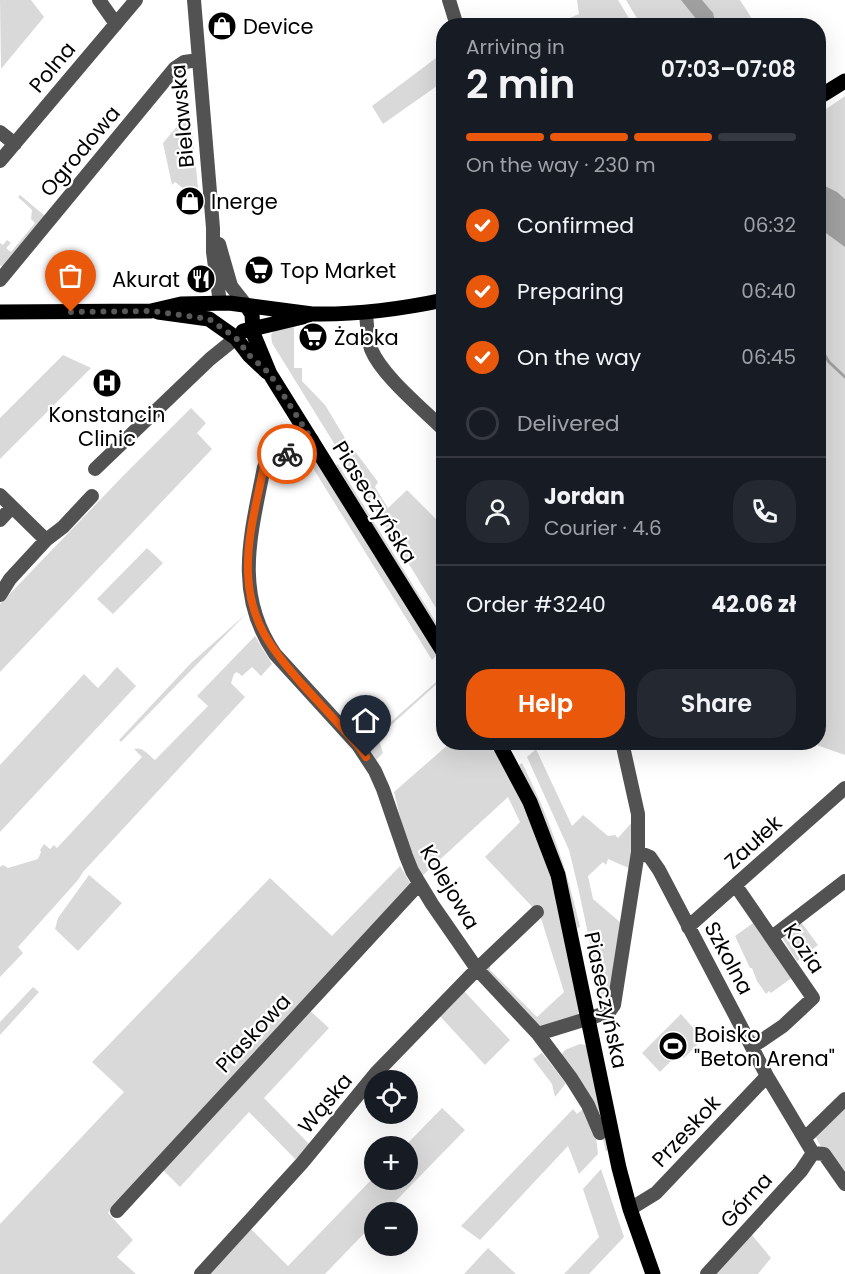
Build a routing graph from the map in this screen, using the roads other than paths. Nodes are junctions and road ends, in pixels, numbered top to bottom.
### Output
1 (99, 0) edge
2 (136, 0) edge
3 (194, 0) edge
4 (449, 0) edge
5 (455, 18) edge
6 (116, 24) junction
7 (199, 60) junction
8 (845, 81) edge
9 (826, 93) edge
10 (0, 132) edge
11 (15, 144) junction
12 (0, 161) edge
13 (213, 228) junction
14 (0, 280) edge
15 (436, 301) edge
16 (220, 303) junction
17 (246, 305) junction
18 (152, 311) junction
19 (0, 312) edge
20 (366, 312) junction
21 (312, 314) junction
22 (253, 329) junction
23 (230, 335) junction
24 (270, 374) junction
25 (436, 422) edge
26 (312, 440) junction
27 (95, 469) dead end
28 (0, 495) edge
29 (92, 496) dead end
30 (12, 507) junction
31 (0, 520) edge
32 (46, 540) junction
33 (0, 596) edge
34 (436, 640) edge
35 (502, 750) edge
36 (624, 750) edge
37 (845, 788) edge
38 (638, 852) junction
39 (845, 881) edge
40 (419, 884) junction
41 (736, 886) junction
42 (537, 912) dead end
43 (688, 927) junction
44 (772, 937) junction
45 (477, 969) junction
46 (588, 1019) junction
47 (538, 1034) junction
48 (752, 1047) junction
49 (767, 1076) junction
50 (845, 1099) edge
51 (600, 1133) dead end
52 (805, 1138) junction
53 (813, 1153) junction
54 (845, 1184) edge
55 (630, 1209) junction
56 (117, 1211) dead end
57 (201, 1274) edge
58 (653, 1274) edge
59 (707, 1274) edge

1 - 6 street
2 - 6 street, Polna
3 - 7 street, Bielawska
4 - 5 street
6 - 11 street, Polna
7 - 13 street, Bielawska
7 - 14 street, Ogrodowa
8 - 9 main road
10 - 11 street
11 - 12 street, Polna
13 - 16 street, Bielawska
13 - 17 street, Bielawska
15 - 20 main road
16 - 17 main road
16 - 18 main road
16 - 23 main road
17 - 21 main road
17 - 22 main road, Piaseczyńska
18 - 19 main road
18 - 23 main road
20 - 21 main road
20 - 25 street
21 - 22 main road
22 - 23 main road
22 - 24 main road, Piaseczyńska
23 - 24 main road, Piaseczyńska
23 - 27 street
24 - 26 main road, Piaseczyńska
26 - 34 main road, Piaseczyńska
26 - 40 street, Kolejowa
28 - 30 street
29 - 32 street
30 - 31 street
30 - 32 street
32 - 33 street
35 - 46 main road, Piaseczyńska
36 - 38 street
37 - 41 street, Zaułek
38 - 43 street, Szkolna
38 - 46 street
39 - 44 street
40 - 45 street, Kolejowa
40 - 56 street, Piaskowa
41 - 43 street, Zaułek
41 - 44 street, Kozia
42 - 45 street, Wąska
43 - 48 street, Szkolna
44 - 48 street, Kozia
45 - 47 street, Kolejowa
45 - 57 street, Wąska
46 - 47 street
46 - 55 main road, Piaseczyńska
47 - 51 street, Kolejowa
48 - 49 street, Szkolna
49 - 52 street, Szkolna
49 - 55 street, Przeskok
50 - 52 street
52 - 53 street, Szkolna
53 - 54 street
53 - 59 street, Górna
55 - 58 main road, Piaseczyńska

